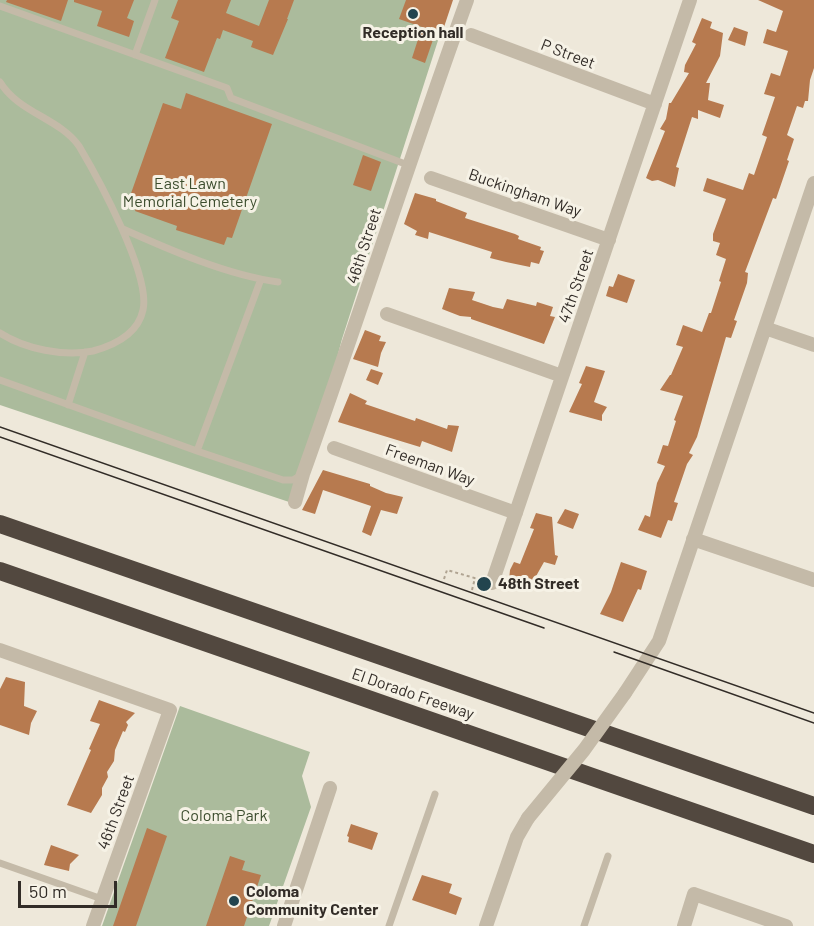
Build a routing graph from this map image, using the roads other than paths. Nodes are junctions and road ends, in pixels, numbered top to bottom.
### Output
1 (155, 0) edge
2 (467, 0) edge
3 (690, 0) edge
4 (0, 6) edge
5 (471, 35) dead end
6 (135, 54) junction
7 (0, 82) edge
8 (655, 104) junction
9 (408, 165) junction
10 (431, 178) dead end
11 (814, 183) edge
12 (123, 230) junction
13 (609, 240) junction
14 (261, 279) junction
15 (278, 282) dead end
16 (387, 314) dead end
17 (765, 328) junction
18 (0, 333) edge
19 (814, 345) edge
20 (85, 352) junction
21 (562, 376) junction
22 (0, 380) edge
23 (68, 405) junction
24 (334, 448) dead end
25 (197, 451) junction
26 (303, 474) junction
27 (295, 502) dead end
28 (516, 513) junction
29 (0, 524) edge
30 (693, 539) junction
31 (0, 571) edge
32 (814, 580) edge
33 (492, 583) road end
34 (0, 650) edge
35 (330, 788) dead end
36 (435, 794) dead end
37 (814, 806) edge
38 (814, 854) edge
39 (608, 856) dead end
40 (0, 863) edge
41 (103, 899) junction
42 (93, 926) edge
43 (284, 926) edge
44 (388, 926) edge
45 (486, 926) edge
46 (584, 926) edge
47 (684, 926) edge
48 (785, 926) edge

1 - 6 lane
2 - 9 street, 46th Street
3 - 8 street, 47th Street
4 - 6 lane
5 - 8 street, P Street
6 - 9 lane
7 - 12 lane
8 - 13 street, 47th Street
9 - 26 street, 46th Street
10 - 13 street, Buckingham Way
11 - 17 street
12 - 14 lane
12 - 20 lane
13 - 21 street, 47th Street
14 - 15 lane
14 - 25 lane
16 - 21 street
17 - 19 street
17 - 30 street
18 - 20 lane
20 - 23 lane
21 - 28 street, 47th Street
22 - 23 lane
23 - 25 lane
24 - 28 street, Freeman Way
25 - 26 lane
26 - 27 street, 46th Street
28 - 33 street, 47th Street
29 - 37 highway, El Dorado Freeway
30 - 32 street
30 - 45 street, bridge
31 - 38 highway, El Dorado Freeway
34 - 41 street, 46th Street
35 - 43 street
36 - 44 lane
39 - 46 lane
40 - 41 lane
41 - 42 street, 46th Street
47 - 48 street

